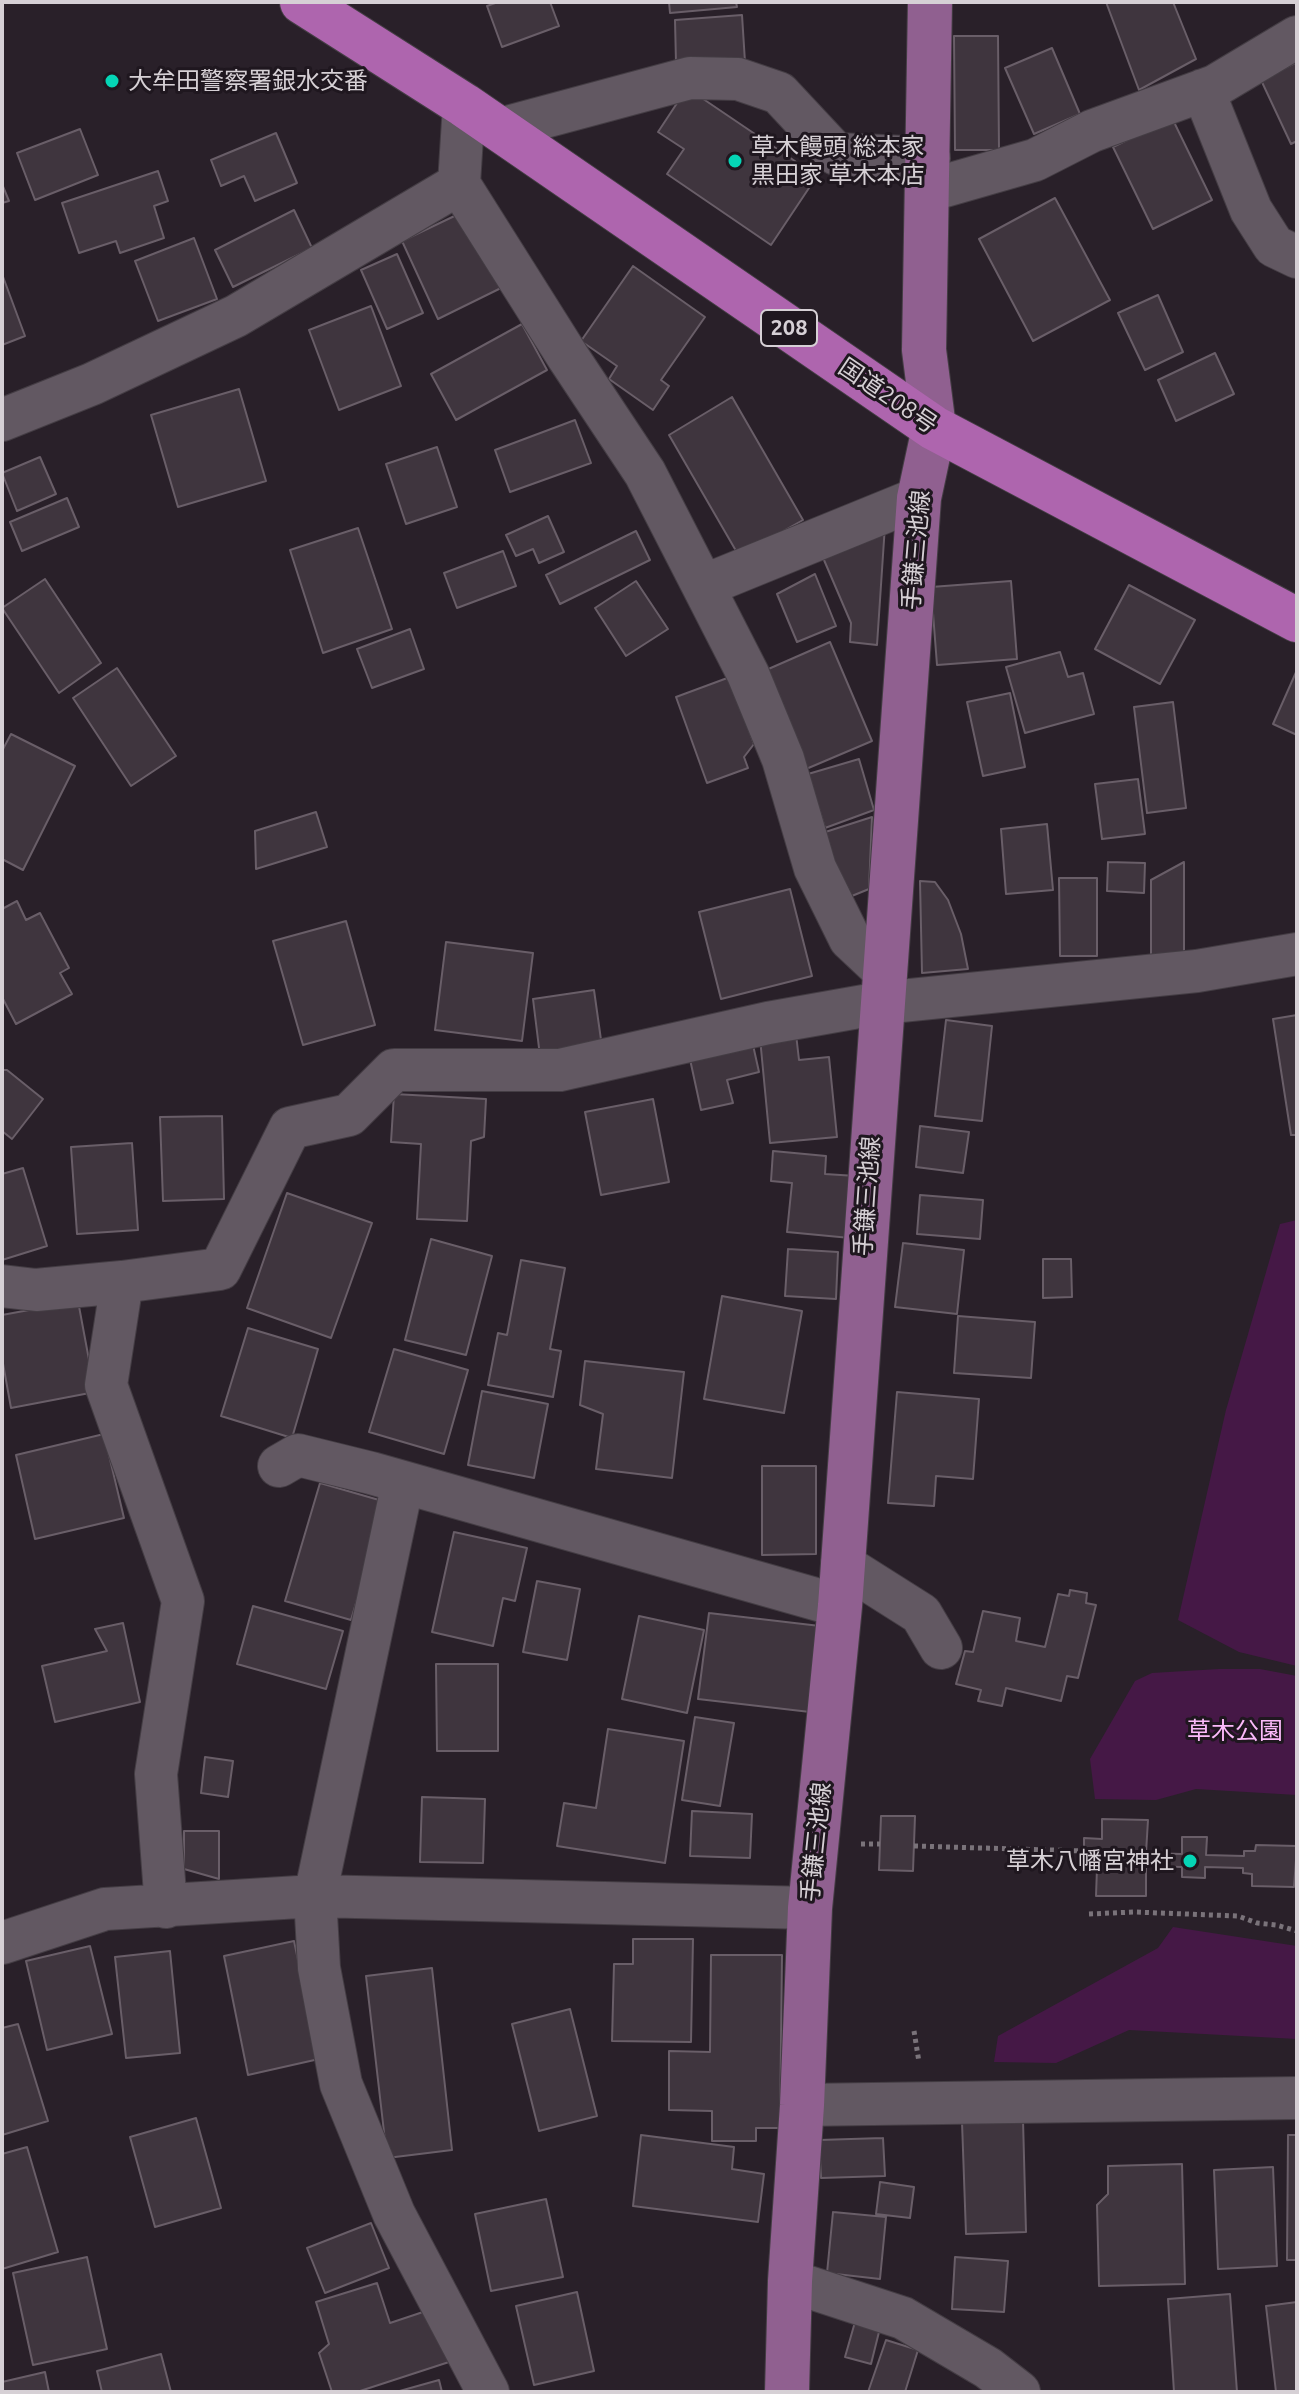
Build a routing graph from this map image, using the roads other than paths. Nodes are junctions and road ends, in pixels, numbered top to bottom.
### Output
1 (930, 2) edge
2 (311, 5) edge
3 (1297, 37) edge
4 (1203, 90) junction
5 (464, 105) junction
6 (500, 129) junction
7 (928, 175) junction
8 (459, 184) junction
9 (1297, 257) edge
10 (2, 420) edge
11 (934, 428) junction
12 (919, 498) junction
13 (703, 586) junction
14 (1297, 620) edge
15 (1297, 954) edge
16 (882, 987) junction
17 (122, 1282) junction
18 (2, 1286) edge
19 (279, 1466) dead end
20 (403, 1482) junction
21 (841, 1585) junction
22 (941, 1648) dead end
23 (315, 1896) junction
24 (166, 1907) junction
25 (810, 1908) junction
26 (2, 1943) edge
27 (1297, 2098) edge
28 (802, 2105) junction
29 (790, 2281) junction
30 (488, 2392) edge
31 (787, 2392) edge
32 (1019, 2392) edge

1 - 7 main road, 手鎌三池線
2 - 5 highway, 国道208号 / 208
3 - 4 street
4 - 7 street
4 - 9 street
5 - 6 highway, 国道208号 / 208
5 - 8 street
6 - 7 street
6 - 11 highway, 国道208号 / 208
7 - 11 main road, 手鎌三池線
8 - 10 street
8 - 13 street
11 - 12 main road, 手鎌三池線
11 - 14 highway, 国道208号 / 208
12 - 13 street
12 - 16 main road, 手鎌三池線
13 - 16 street
15 - 16 street
16 - 17 street
16 - 21 main road, 手鎌三池線
17 - 18 street
17 - 24 street
19 - 20 street
20 - 21 street
20 - 23 street
21 - 22 street
21 - 25 main road, 手鎌三池線
23 - 24 street
23 - 25 street
23 - 30 street
24 - 26 street
25 - 28 main road, 手鎌三池線
27 - 28 street
28 - 29 main road, 手鎌三池線
29 - 31 main road, 手鎌三池線
29 - 32 street

